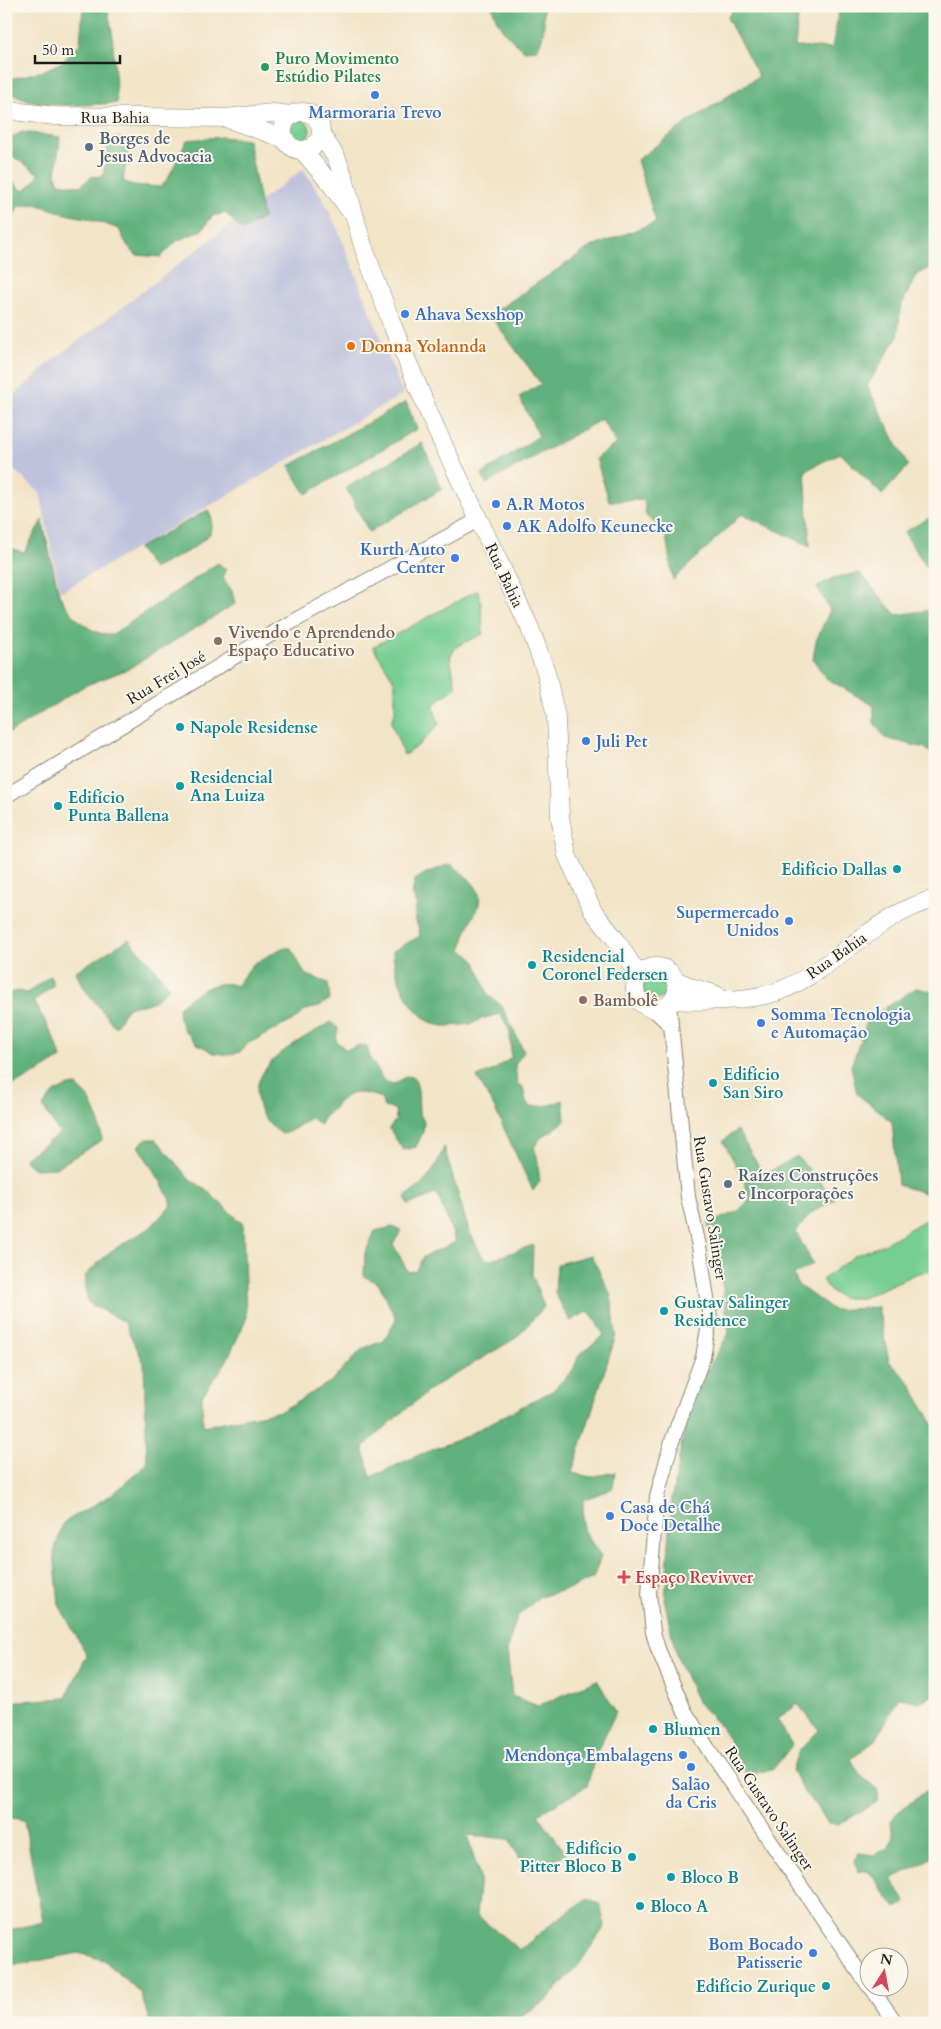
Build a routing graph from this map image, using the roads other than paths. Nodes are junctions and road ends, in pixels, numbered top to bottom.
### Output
1 (6, 108) edge
2 (292, 115) junction
3 (226, 118) junction
4 (321, 134) junction
5 (285, 139) junction
6 (302, 150) junction
7 (353, 217) junction
8 (478, 520) junction
9 (6, 796) edge
10 (935, 899) edge
11 (616, 940) junction
12 (657, 966) junction
13 (638, 976) junction
14 (675, 980) junction
15 (732, 998) junction
16 (671, 1002) junction
17 (652, 1008) junction
18 (671, 1026) junction
19 (858, 1970) edge
20 (876, 1996) edge
21 (896, 2023) edge

1 - 3 main road, Rua Bahia
2 - 3 main road, Rua Bahia
2 - 4 main road
2 - 5 main road
3 - 5 main road, Rua Bahia
4 - 6 main road
4 - 7 main road, Rua Bahia
5 - 6 main road
6 - 7 main road, Rua Bahia
7 - 8 main road, Rua Bahia
8 - 9 street, Rua Frei José
8 - 11 main road, Rua Bahia
10 - 15 main road, Rua Bahia
11 - 12 main road, Rua Bahia
11 - 13 main road, Rua Bahia
12 - 13 main road
12 - 14 main road
13 - 17 main road
14 - 15 main road, Rua Bahia
14 - 16 main road
15 - 16 main road, Rua Bahia
16 - 17 main road
16 - 18 street, Rua Gustavo Salinger
17 - 18 street
18 - 19 street, Rua Gustavo Salinger
20 - 21 street, Rua Gustavo Salinger

